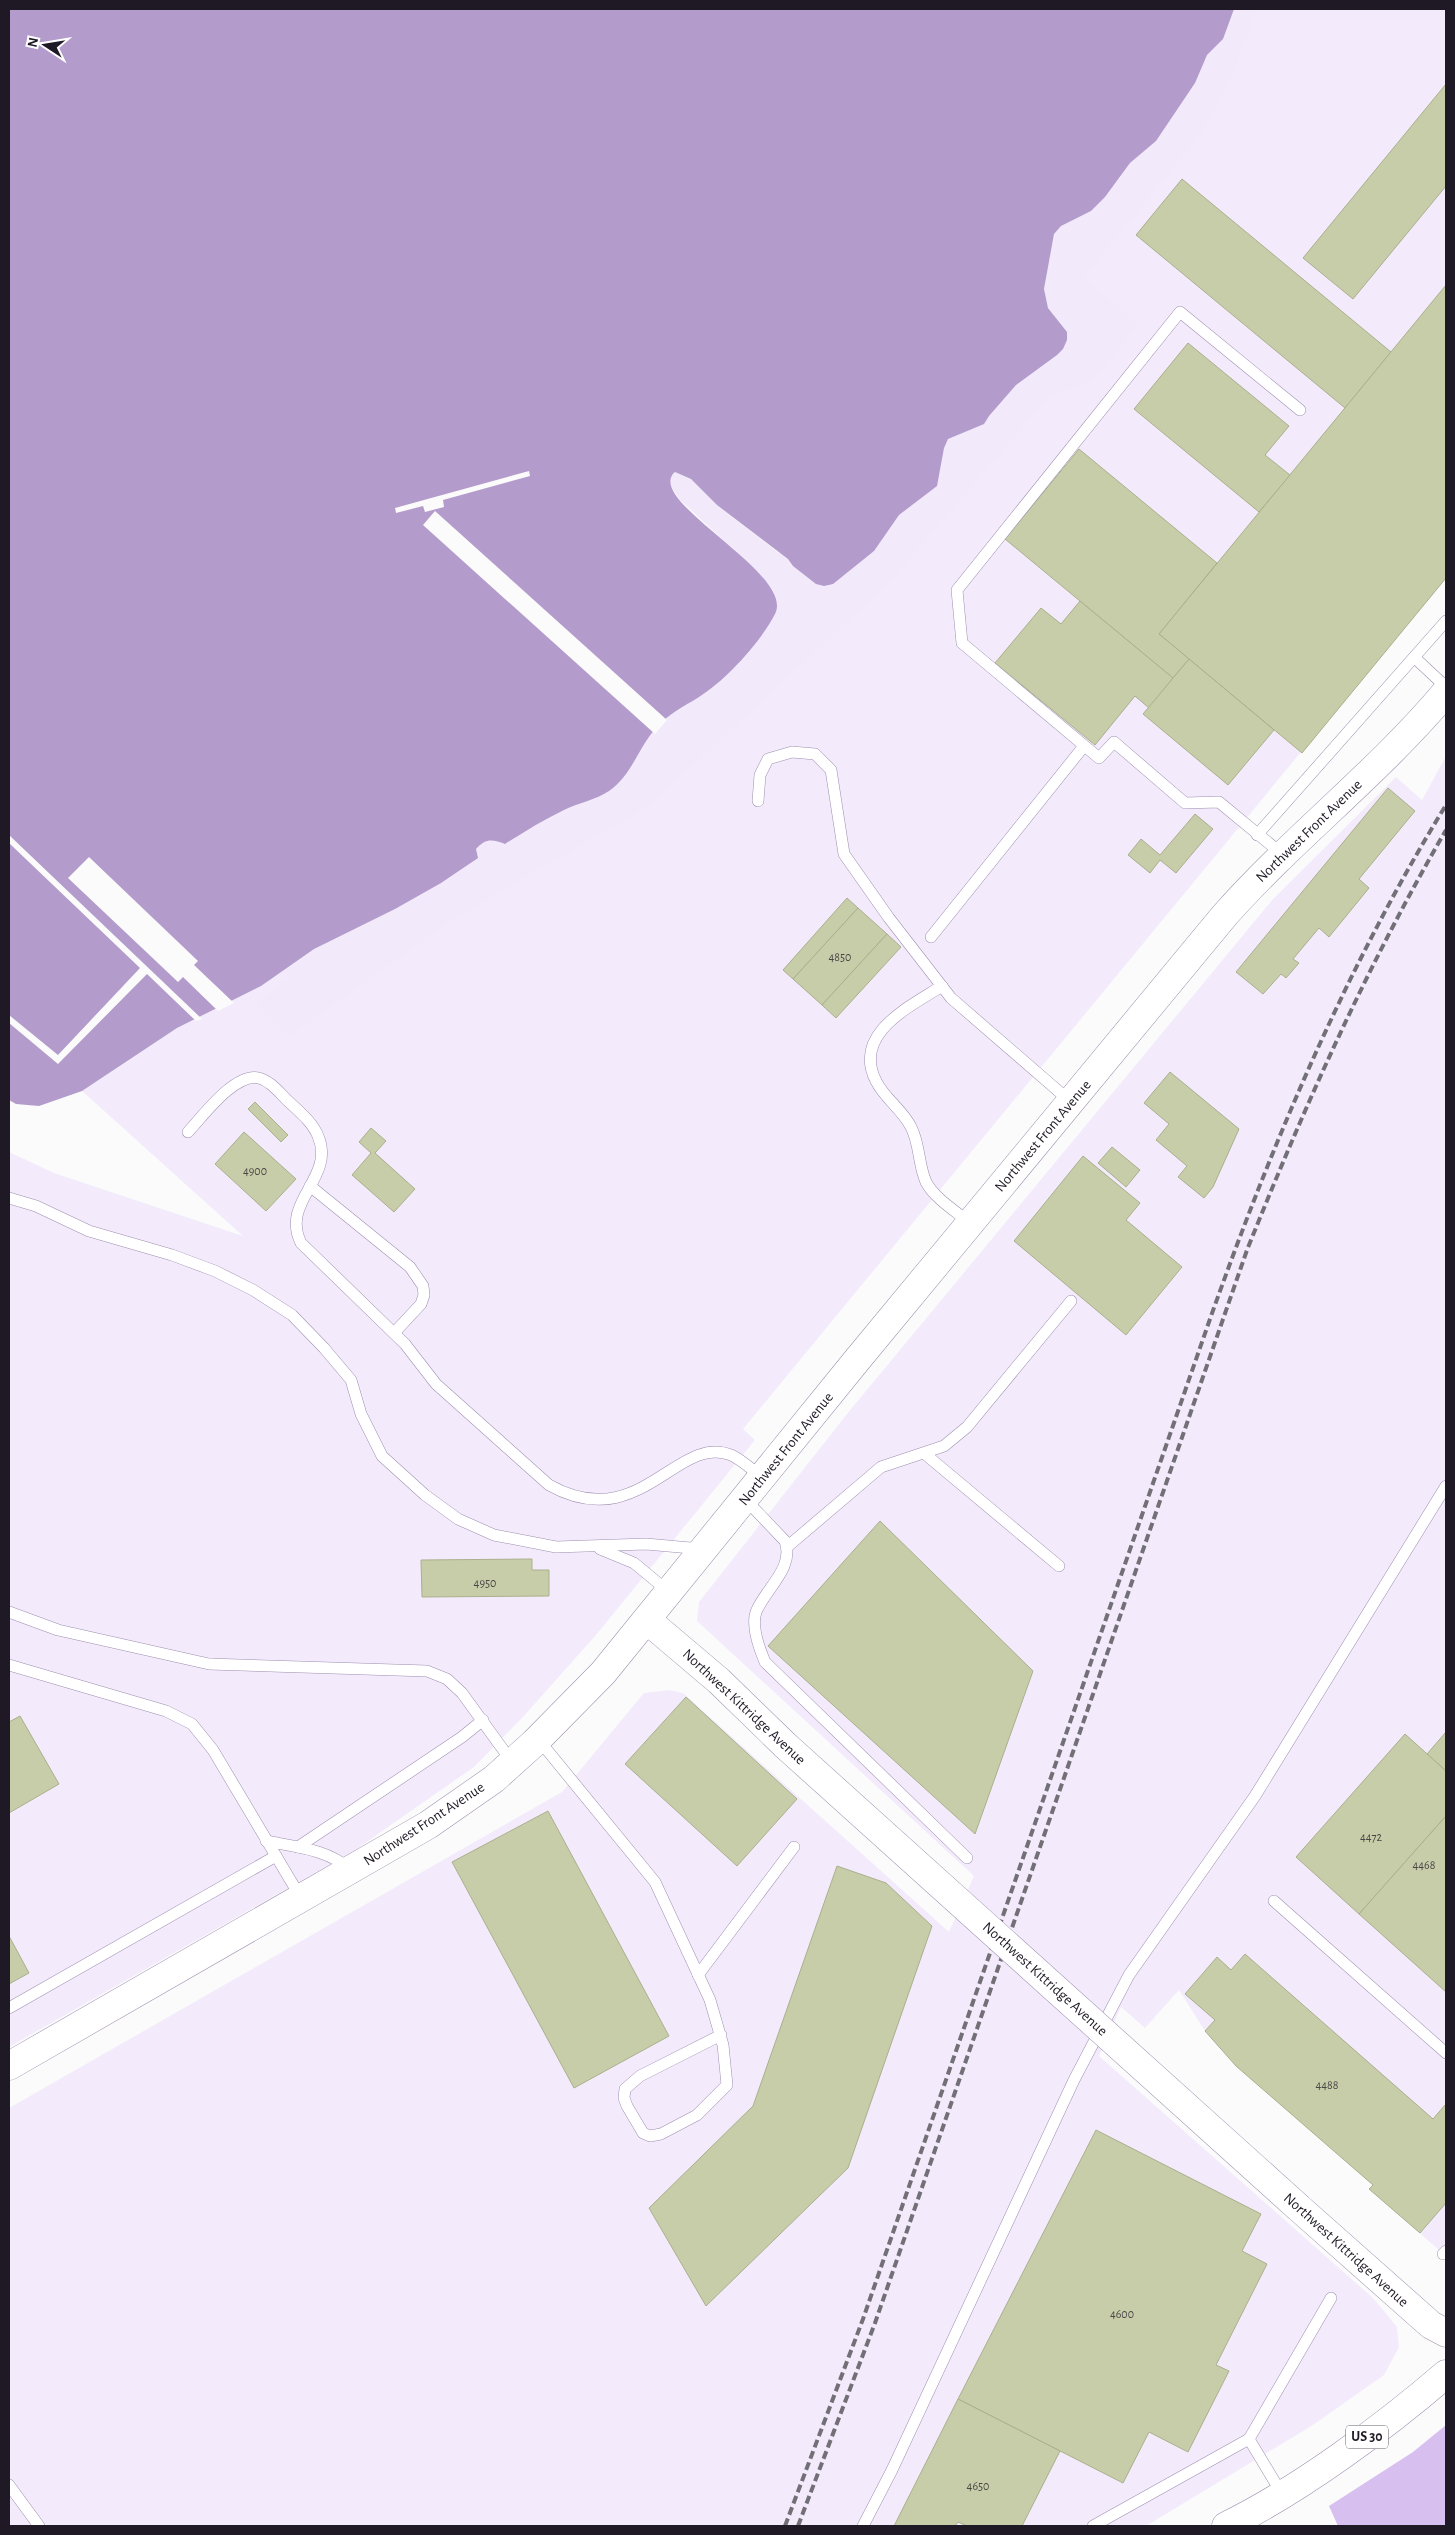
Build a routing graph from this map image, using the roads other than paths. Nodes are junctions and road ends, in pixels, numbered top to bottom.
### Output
1 (1300, 410) dead end
2 (1446, 621) edge
3 (1415, 658) junction
4 (1446, 686) edge
5 (1446, 692) edge
6 (1084, 746) junction
7 (758, 801) dead end
8 (1257, 835) junction
9 (1282, 854) junction
10 (931, 937) dead end
11 (942, 986) junction
12 (1071, 1102) junction
13 (188, 1132) dead end
14 (310, 1186) junction
15 (9, 1198) edge
16 (970, 1223) junction
17 (1071, 1301) dead end
18 (394, 1333) junction
19 (925, 1454) junction
20 (762, 1478) junction
21 (1446, 1486) edge
22 (745, 1499) junction
23 (586, 1546) junction
24 (787, 1547) junction
25 (704, 1550) junction
26 (1059, 1566) dead end
27 (669, 1592) junction
28 (9, 1612) edge
29 (647, 1620) junction
30 (9, 1666) edge
31 (483, 1720) junction
32 (538, 1739) junction
33 (512, 1764) junction
34 (266, 1841) junction
35 (298, 1847) junction
36 (794, 1847) dead end
37 (276, 1856) junction
38 (967, 1858) dead end
39 (351, 1870) junction
40 (301, 1899) junction
41 (1274, 1901) dead end
42 (698, 1975) junction
43 (9, 2008) edge
44 (721, 2035) junction
45 (1446, 2053) edge
46 (9, 2066) edge
47 (1331, 2298) dead end
48 (1446, 2333) edge
49 (1446, 2374) edge
50 (1249, 2439) junction
51 (9, 2485) edge
52 (1282, 2494) junction
53 (39, 2526) edge
54 (863, 2526) edge
55 (1093, 2526) edge
56 (1226, 2526) edge

1 - 6 lane
2 - 3 lane
3 - 4 lane
3 - 8 lane
5 - 9 main road, Northwest Front Avenue
6 - 8 lane
6 - 10 lane
7 - 11 lane
8 - 9 lane
9 - 12 main road, Northwest Front Avenue
11 - 12 lane
11 - 16 lane
12 - 16 main road, Northwest Front Avenue
13 - 14 lane
14 - 18 lane
14 - 18 lane
15 - 23 lane
16 - 20 main road, Northwest Front Avenue
17 - 19 lane
18 - 20 lane
19 - 24 lane
19 - 26 lane
20 - 22 main road, Northwest Front Avenue
21 - 54 lane
22 - 24 lane
22 - 25 main road, Northwest Front Avenue
23 - 25 lane
23 - 27 lane
24 - 38 lane
25 - 27 main road, Northwest Front Avenue
27 - 29 main road, Northwest Front Avenue
28 - 31 lane
29 - 32 main road, Northwest Front Avenue
29 - 48 main road, Northwest Kittridge Avenue, bridge
30 - 34 lane
31 - 33 lane
31 - 35 lane
32 - 33 main road, Northwest Front Avenue
32 - 42 lane
33 - 39 main road, Northwest Front Avenue
34 - 35 lane
34 - 37 lane
35 - 39 lane
36 - 42 lane
37 - 40 lane
37 - 43 lane
39 - 40 main road, Northwest Front Avenue
40 - 46 main road, Northwest Front Avenue
41 - 45 lane
42 - 44 lane
44 - 44 lane
47 - 50 lane
49 - 52 main road, US 30
50 - 52 lane
50 - 55 lane
51 - 53 lane
52 - 56 main road, US 30

